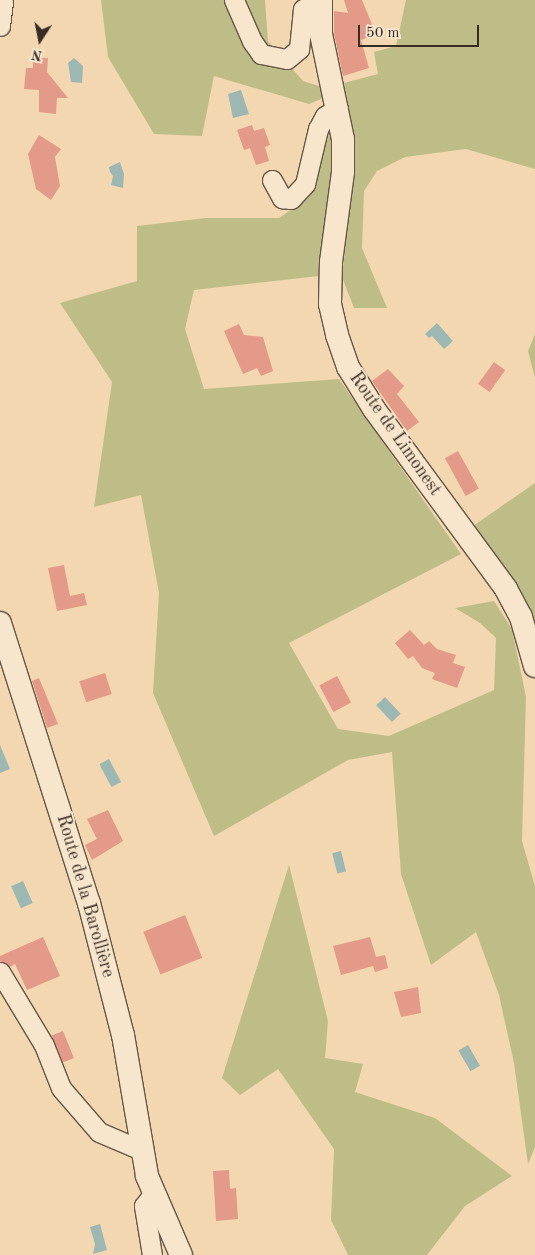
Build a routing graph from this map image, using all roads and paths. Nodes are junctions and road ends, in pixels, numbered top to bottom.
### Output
1 (3, 0) edge
2 (234, 0) edge
3 (321, 2) edge
4 (0, 26) edge
5 (338, 108) junction
6 (272, 180) dead end
7 (0, 623) edge
8 (535, 666) edge
9 (0, 972) edge
10 (141, 1150) junction
11 (151, 1184) junction
12 (152, 1255) edge
13 (181, 1255) edge

1 - 4 street
2 - 3 street
3 - 5 street, Route de Limonest
5 - 6 street
5 - 8 street, Route de Limonest
7 - 10 street, Route de la Barollière
9 - 10 street
10 - 11 street, Route de la Barollière
11 - 12 street
11 - 13 street, Route de la Barollière

